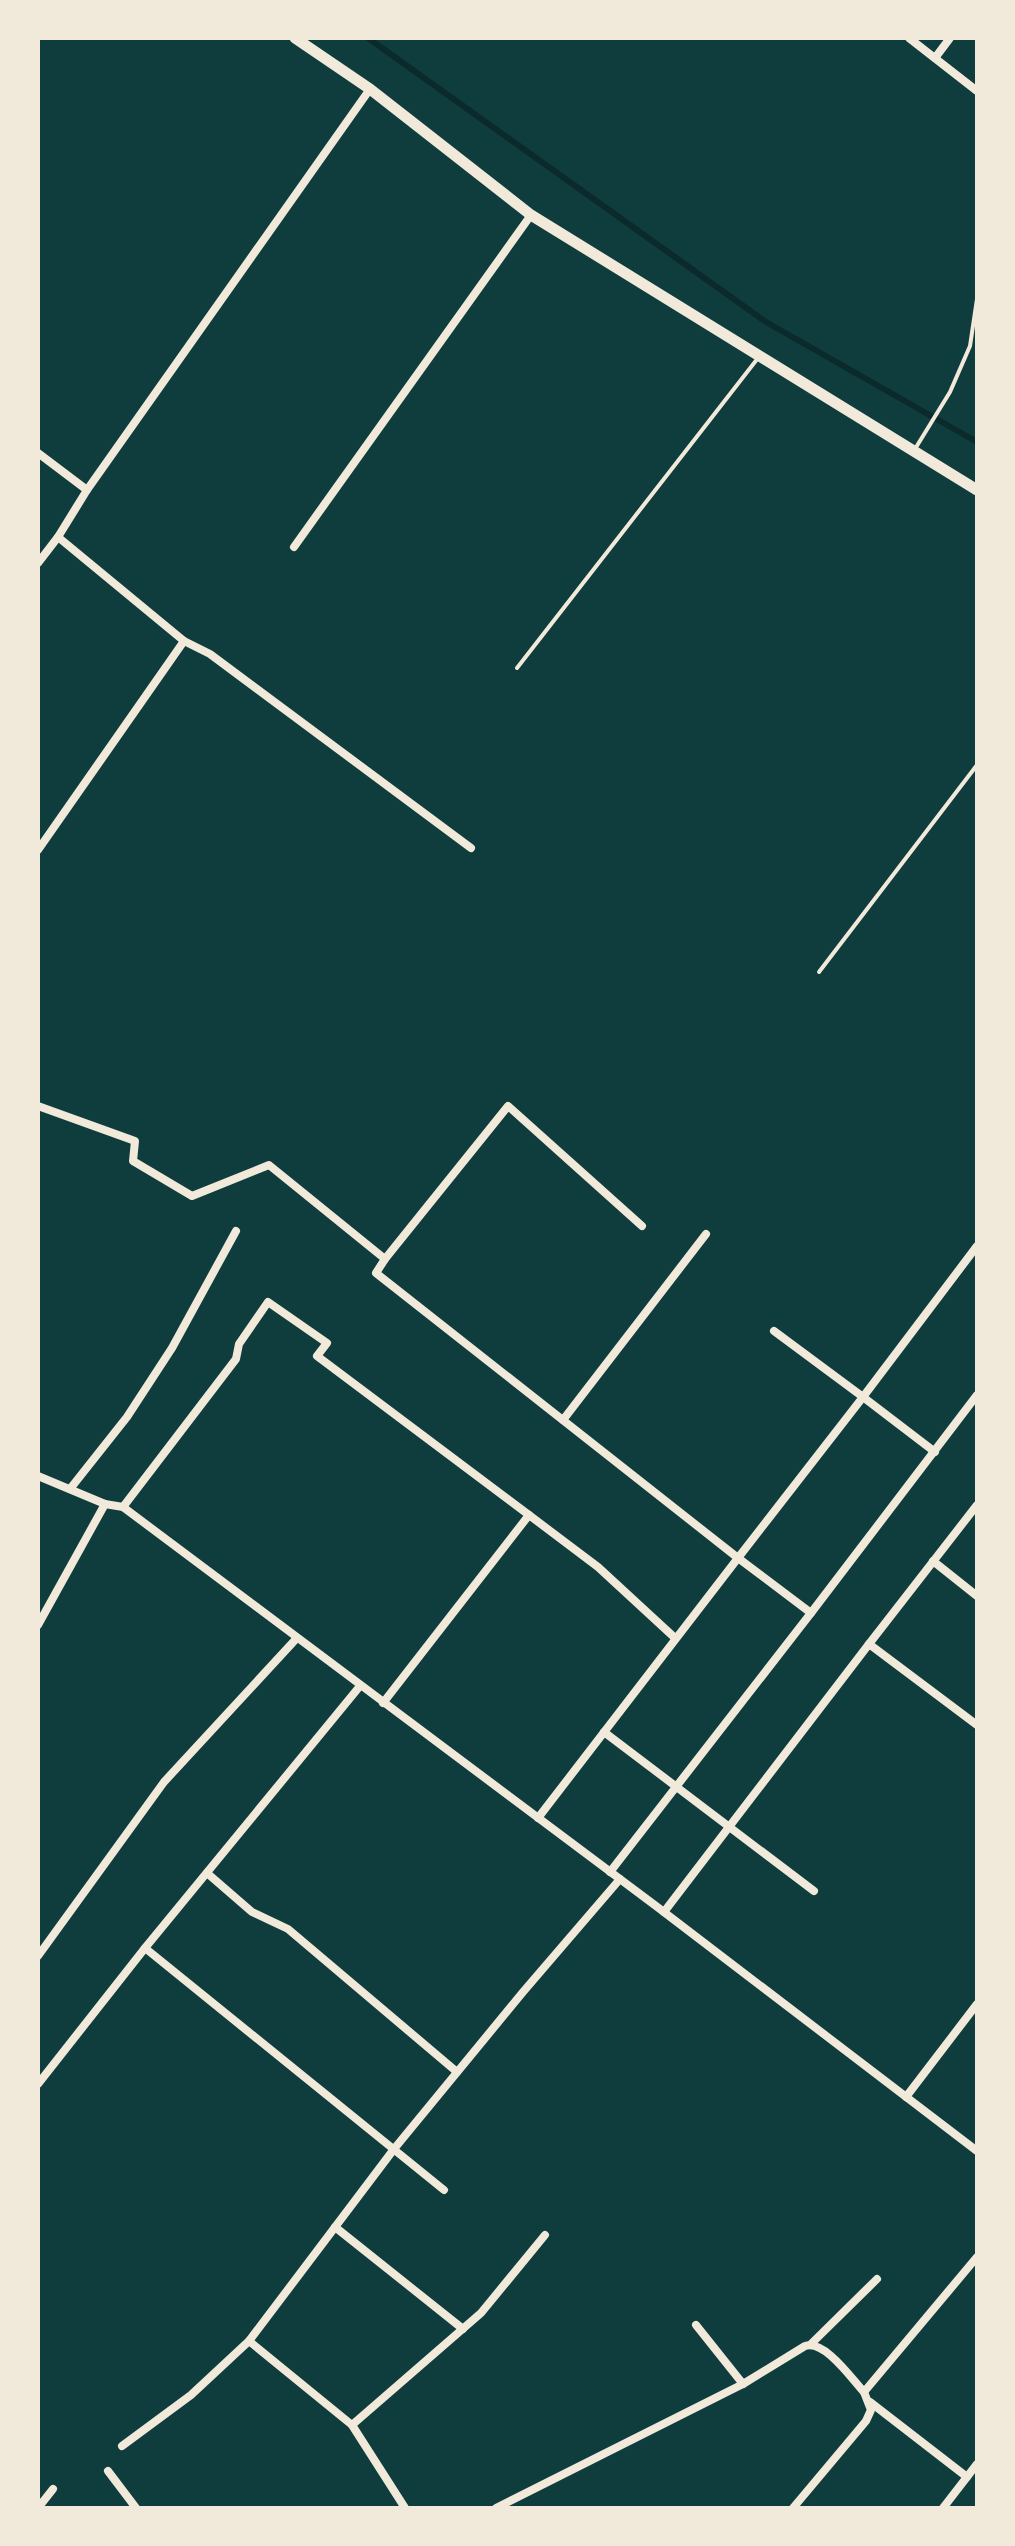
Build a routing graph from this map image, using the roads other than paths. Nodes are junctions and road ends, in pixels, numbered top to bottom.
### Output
1 (295, 38) edge
2 (909, 38) edge
3 (950, 38) edge
4 (935, 58) junction
5 (370, 89) junction
6 (977, 91) edge
7 (531, 215) junction
8 (977, 299) edge
9 (759, 356) junction
10 (917, 446) junction
11 (38, 453) edge
12 (87, 490) junction
13 (977, 490) edge
14 (58, 537) junction
15 (294, 547) dead end
16 (38, 563) edge
17 (184, 641) junction
18 (517, 668) dead end
19 (977, 765) edge
20 (471, 848) dead end
21 (38, 850) edge
22 (819, 972) dead end
23 (38, 1106) edge
24 (642, 1226) dead end
25 (236, 1231) dead end
26 (706, 1234) dead end
27 (977, 1246) edge
28 (385, 1259) junction
29 (774, 1331) dead end
30 (977, 1395) edge
31 (863, 1397) junction
32 (563, 1420) junction
33 (935, 1452) junction
34 (38, 1476) edge
35 (70, 1489) junction
36 (105, 1504) junction
37 (977, 1505) edge
38 (123, 1507) junction
39 (529, 1515) junction
40 (738, 1558) junction
41 (933, 1561) junction
42 (977, 1596) edge
43 (811, 1613) junction
44 (38, 1625) edge
45 (675, 1638) junction
46 (296, 1639) junction
47 (869, 1644) junction
48 (360, 1686) junction
49 (383, 1703) junction
50 (977, 1725) edge
51 (604, 1732) junction
52 (676, 1787) junction
53 (538, 1818) junction
54 (729, 1827) junction
55 (610, 1872) junction
56 (207, 1873) junction
57 (620, 1879) junction
58 (814, 1891) dead end
59 (664, 1912) junction
60 (145, 1948) junction
61 (38, 1956) edge
62 (977, 2004) edge
63 (457, 2072) junction
64 (38, 2084) edge
65 (906, 2097) junction
66 (394, 2149) junction
67 (977, 2151) edge
68 (444, 2190) dead end
69 (335, 2227) junction
70 (545, 2235) dead end
71 (977, 2257) edge
72 (877, 2279) dead end
73 (696, 2325) dead end
74 (463, 2329) junction
75 (249, 2341) junction
76 (811, 2344) junction
77 (743, 2384) junction
78 (864, 2392) junction
79 (870, 2402) junction
80 (352, 2425) junction
81 (122, 2446) dead end
82 (977, 2464) edge
83 (108, 2471) dead end
84 (967, 2477) junction
85 (53, 2489) dead end
86 (38, 2508) edge
87 (136, 2508) edge
88 (405, 2508) edge
89 (496, 2508) edge
90 (793, 2508) edge
91 (943, 2508) edge

1 - 5 street
2 - 4 street
3 - 4 street
4 - 6 street
5 - 7 street
5 - 12 street
7 - 9 street
7 - 15 street
8 - 10 lane
9 - 10 street
9 - 18 lane
10 - 13 street
11 - 12 street
12 - 14 street
14 - 16 street
14 - 17 street
17 - 20 street
17 - 21 street
19 - 22 lane
23 - 28 street
24 - 28 street
25 - 35 street
26 - 32 street
27 - 31 street
28 - 32 street
29 - 31 street
30 - 33 street
31 - 33 street
31 - 40 street
32 - 40 street
33 - 43 street
34 - 35 street
35 - 36 street
36 - 38 street
36 - 44 street
37 - 41 street
38 - 39 street
38 - 46 street
39 - 45 street
39 - 49 street
40 - 43 street
40 - 45 street
41 - 42 street
41 - 47 street
43 - 52 street
45 - 51 street
46 - 48 street
46 - 61 street
47 - 50 street
47 - 54 street
48 - 49 street
48 - 56 street
49 - 53 street
51 - 52 street
51 - 53 street
52 - 54 street
52 - 55 street
53 - 55 street
54 - 58 street
54 - 59 street
55 - 57 street
56 - 60 street
56 - 63 street
57 - 59 street
57 - 63 street
59 - 65 street
60 - 64 street
60 - 66 street
62 - 65 street
63 - 66 street
65 - 67 street
66 - 68 street
66 - 69 street
69 - 74 street
69 - 75 street
70 - 74 street
71 - 78 street
72 - 76 street
73 - 77 street
74 - 80 street
75 - 80 street
75 - 81 street
76 - 77 street
76 - 78 street
77 - 89 street
78 - 79 street
79 - 84 street
79 - 90 street
80 - 88 street
82 - 84 street
83 - 87 street
84 - 91 street
85 - 86 street

